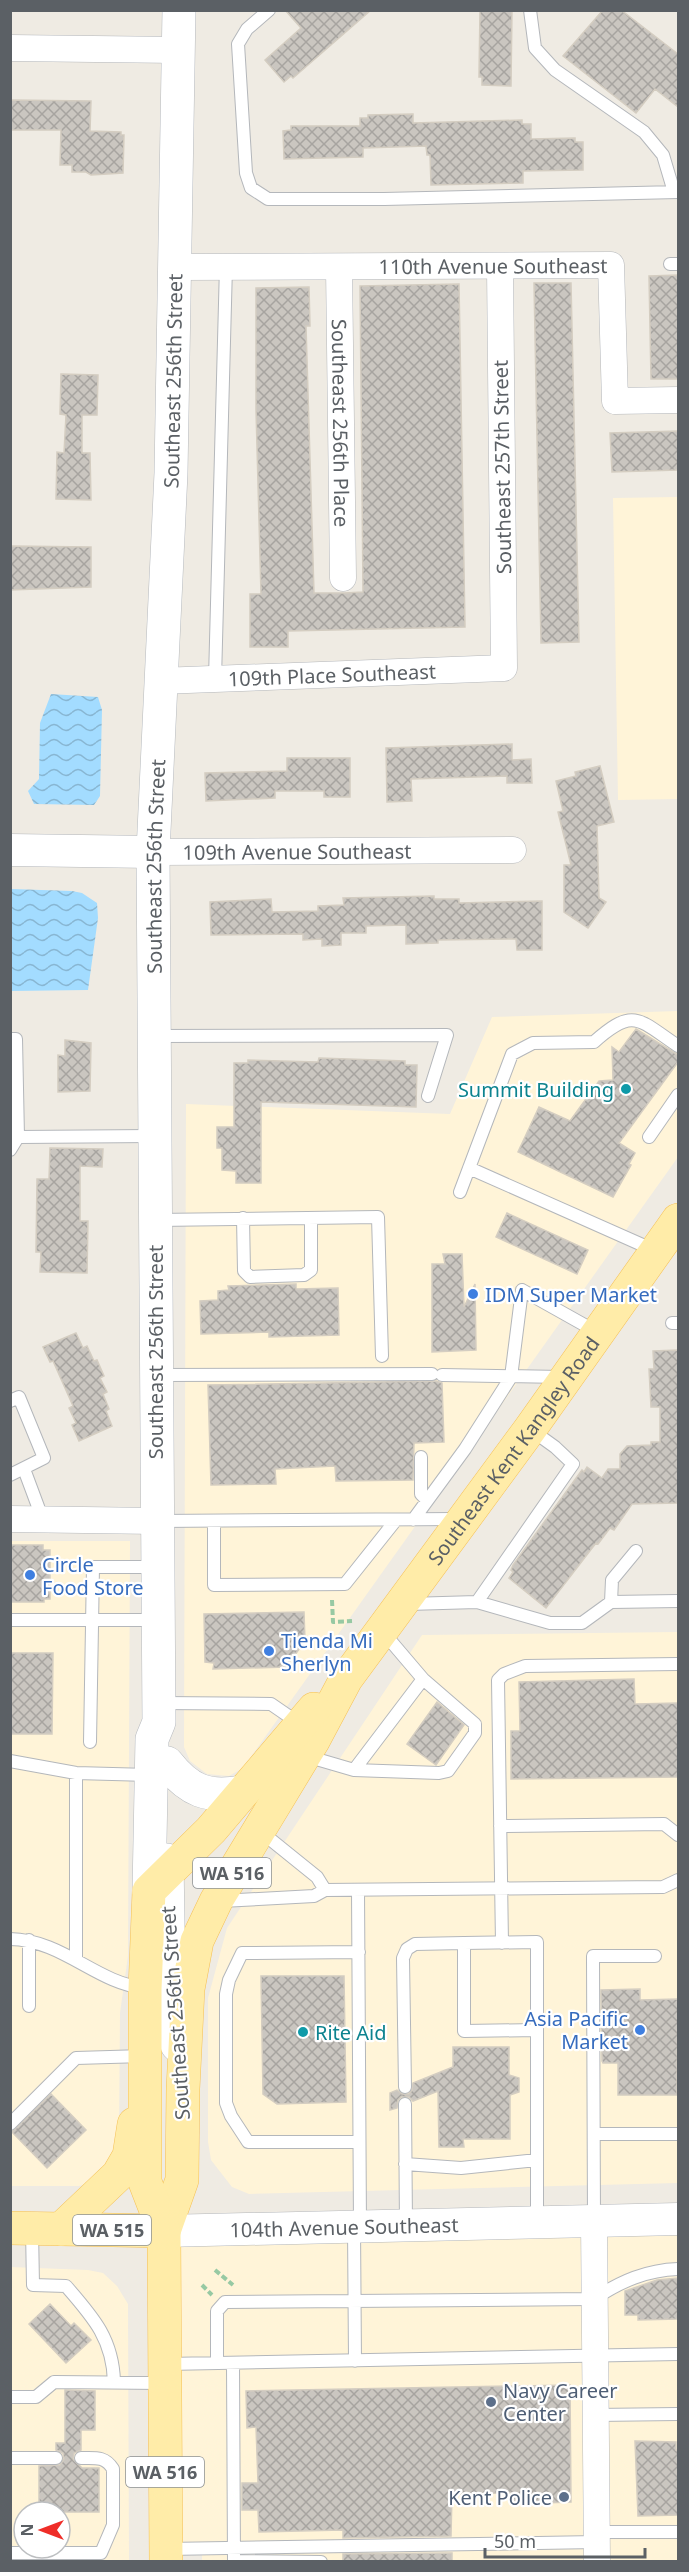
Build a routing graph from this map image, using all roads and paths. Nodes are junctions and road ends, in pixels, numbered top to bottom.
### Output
1 (179, 10) edge
2 (269, 10) edge
3 (530, 10) edge
4 (10, 48) edge
5 (178, 50) junction
6 (676, 192) edge
7 (226, 266) junction
8 (175, 267) junction
9 (339, 267) junction
10 (500, 267) junction
11 (678, 400) edge
12 (342, 578) dead end
13 (504, 668) joint
14 (215, 679) junction
15 (160, 681) junction
16 (10, 850) edge
17 (513, 850) dead end
18 (153, 852) junction
19 (154, 1036) junction
20 (10, 1039) edge
21 (678, 1046) edge
22 (678, 1095) edge
23 (428, 1096) dead end
24 (154, 1136) junction
25 (18, 1137) junction
26 (649, 1137) dead end
27 (10, 1150) edge
28 (469, 1168) junction
29 (460, 1192) dead end
30 (243, 1218) junction
31 (311, 1218) junction
32 (154, 1220) junction
33 (678, 1220) edge
34 (657, 1252) junction
35 (598, 1332) junction
36 (382, 1356) dead end
37 (155, 1375) junction
38 (511, 1377) junction
39 (566, 1377) junction
40 (10, 1401) edge
41 (530, 1429) junction
42 (421, 1457) dead end
43 (24, 1469) junction
44 (10, 1475) edge
45 (427, 1500) junction
46 (10, 1519) edge
47 (43, 1520) junction
48 (396, 1520) junction
49 (413, 1520) junction
50 (462, 1520) junction
51 (157, 1521) junction
52 (214, 1521) junction
53 (636, 1551) dead end
54 (157, 1567) junction
55 (332, 1584) junction
56 (678, 1601) edge
57 (477, 1602) junction
58 (611, 1602) junction
59 (401, 1604) junction
60 (10, 1620) edge
61 (93, 1620) junction
62 (158, 1620) junction
63 (367, 1626) junction
64 (678, 1664) edge
65 (423, 1679) junction
66 (158, 1712) junction
67 (302, 1741) junction
68 (90, 1742) dead end
69 (10, 1761) edge
70 (159, 1769) junction
71 (354, 1770) junction
72 (76, 1773) junction
73 (242, 1792) junction
74 (500, 1826) junction
75 (259, 1830) junction
76 (678, 1834) edge
77 (678, 1880) edge
78 (158, 1883) junction
79 (501, 1888) junction
80 (325, 1890) junction
81 (358, 1890) junction
82 (216, 1901) junction
83 (10, 1939) edge
84 (29, 1940) junction
85 (502, 1942) junction
86 (464, 1943) junction
87 (358, 1952) junction
88 (655, 1956) dead end
89 (76, 1959) junction
90 (145, 1989) junction
91 (29, 2006) dead end
92 (537, 2030) junction
93 (144, 2072) junction
94 (405, 2087) dead end
95 (183, 2089) junction
96 (405, 2104) dead end
97 (10, 2124) edge
98 (594, 2134) junction
99 (678, 2134) edge
100 (359, 2142) junction
101 (537, 2160) junction
102 (405, 2164) junction
103 (678, 2219) edge
104 (594, 2221) junction
105 (537, 2222) junction
106 (406, 2226) junction
107 (357, 2227) junction
108 (34, 2229) edge
109 (164, 2231) junction
110 (678, 2269) edge
111 (594, 2299) junction
112 (355, 2302) junction
113 (678, 2355) edge
114 (594, 2356) junction
115 (355, 2361) junction
116 (217, 2363) junction
117 (234, 2363) junction
118 (164, 2373) junction
119 (114, 2382) junction
120 (10, 2397) edge
121 (678, 2414) edge
122 (596, 2415) junction
123 (10, 2458) edge
124 (56, 2458) dead end
125 (81, 2458) dead end
126 (678, 2532) edge
127 (596, 2545) edge
128 (234, 2548) junction
129 (10, 2553) edge
130 (166, 2555) edge
131 (234, 2561) edge
132 (321, 2562) edge

1 - 5 main road, Southeast 256th Street
2 - 6 lane
3 - 6 lane
4 - 5 street
5 - 8 main road, Southeast 256th Street
7 - 8 street, 110th Avenue Southeast
7 - 9 street, 110th Avenue Southeast
7 - 14 lane
8 - 15 main road, Southeast 256th Street
9 - 10 street, 110th Avenue Southeast
9 - 12 street, Southeast 256th Place
10 - 11 street, 110th Avenue Southeast
10 - 13 street, Southeast 257th Street
13 - 14 street, 109th Place Southeast
14 - 15 street, 109th Place Southeast
15 - 18 main road, Southeast 256th Street
16 - 18 street, 109th Avenue Southeast
17 - 18 street, 109th Avenue Southeast
18 - 19 main road, Southeast 256th Street
19 - 23 lane
19 - 24 main road, Southeast 256th Street
20 - 25 lane
21 - 28 lane
22 - 26 lane
24 - 25 lane
24 - 32 main road, Southeast 256th Street
25 - 27 lane
28 - 29 lane
28 - 34 lane
30 - 31 lane
30 - 31 lane
30 - 32 lane
31 - 36 lane
32 - 37 main road, Southeast 256th Street
33 - 34 main road, Southeast Kent Kangley Road / WA 516
34 - 35 main road, Southeast Kent Kangley Road / WA 516
35 - 38 lane
35 - 39 main road, Southeast Kent Kangley Road / WA 516
37 - 38 lane
37 - 51 main road, Southeast 256th Street
38 - 39 lane
38 - 45 lane
39 - 41 main road, Southeast Kent Kangley Road / WA 516
40 - 43 lane
41 - 50 main road, Southeast Kent Kangley Road / WA 516
41 - 57 lane
42 - 45 lane
43 - 44 lane
43 - 47 lane
45 - 49 lane
46 - 47 street
47 - 51 street
48 - 49 lane
48 - 52 lane
48 - 55 lane
49 - 50 lane
50 - 59 main road, Southeast Kent Kangley Road / WA 516
51 - 52 lane
51 - 54 main road, Southeast 256th Street
52 - 55 lane
53 - 58 lane
54 - 61 lane
54 - 62 main road, Southeast 256th Street
55 - 63 path
56 - 58 lane
57 - 58 lane
57 - 59 lane
59 - 63 main road, Southeast Kent Kangley Road / WA 516
60 - 61 lane
61 - 62 lane
61 - 68 lane
62 - 66 main road, Southeast 256th Street
63 - 65 lane
63 - 67 main road, Southeast Kent Kangley Road / WA 516
64 - 74 lane
65 - 71 lane
65 - 71 lane
66 - 67 lane
66 - 70 main road, Southeast 256th Street
67 - 71 lane
67 - 73 main road, Southeast Kent Kangley Road / WA 516
67 - 75 main road, Southeast Kent Kangley Road / WA 516
69 - 72 lane
70 - 72 lane
70 - 73 main road
70 - 78 main road, Southeast 256th Street
72 - 89 lane
73 - 78 main road, Southeast Kent Kangley Road / WA 516
74 - 76 lane
74 - 79 lane
75 - 80 lane
75 - 82 main road, Southeast Kent Kangley Road / WA 516
77 - 79 lane
78 - 90 main road, Southeast 256th Street / WA 516
78 - 95 main road, Southeast 256th Street / WA 516
79 - 81 lane
79 - 85 lane
80 - 81 lane
80 - 82 lane
81 - 87 lane
82 - 95 main road, Southeast Kent Kangley Road / WA 516
83 - 84 lane
84 - 89 lane
84 - 91 lane
85 - 86 lane
85 - 92 lane
86 - 92 lane
86 - 94 lane
87 - 100 lane
87 - 100 lane
88 - 98 lane
89 - 90 lane
90 - 93 main road, Southeast 256th Street / WA 516
92 - 101 lane
93 - 97 lane
93 - 108 main road
93 - 109 main road, Southeast 256th Street / WA 516
95 - 109 main road, Southeast 256th Street / WA 516
96 - 102 lane
98 - 99 lane
98 - 104 lane
100 - 107 lane
101 - 102 lane
101 - 105 lane
102 - 106 lane
103 - 104 street, 104th Avenue Southeast
104 - 105 street, 104th Avenue Southeast
104 - 111 street
105 - 106 street, 104th Avenue Southeast
106 - 107 street, 104th Avenue Southeast
107 - 109 street, 104th Avenue Southeast
107 - 112 lane
108 - 109 main road, 104th Avenue Southeast / WA 515
108 - 119 lane
109 - 118 main road, Southeast 256th Street / WA 516
110 - 111 lane
111 - 112 lane
111 - 114 street
112 - 115 lane
112 - 116 lane
113 - 114 lane
114 - 115 lane
114 - 122 street
115 - 117 lane
116 - 117 lane
116 - 118 lane
117 - 128 lane
118 - 119 lane
118 - 130 main road, Southeast 256th Street / WA 516
119 - 120 lane
121 - 122 lane
122 - 127 street
123 - 124 lane
125 - 129 lane
126 - 127 lane
127 - 128 lane
128 - 130 lane
128 - 131 lane
131 - 132 lane

